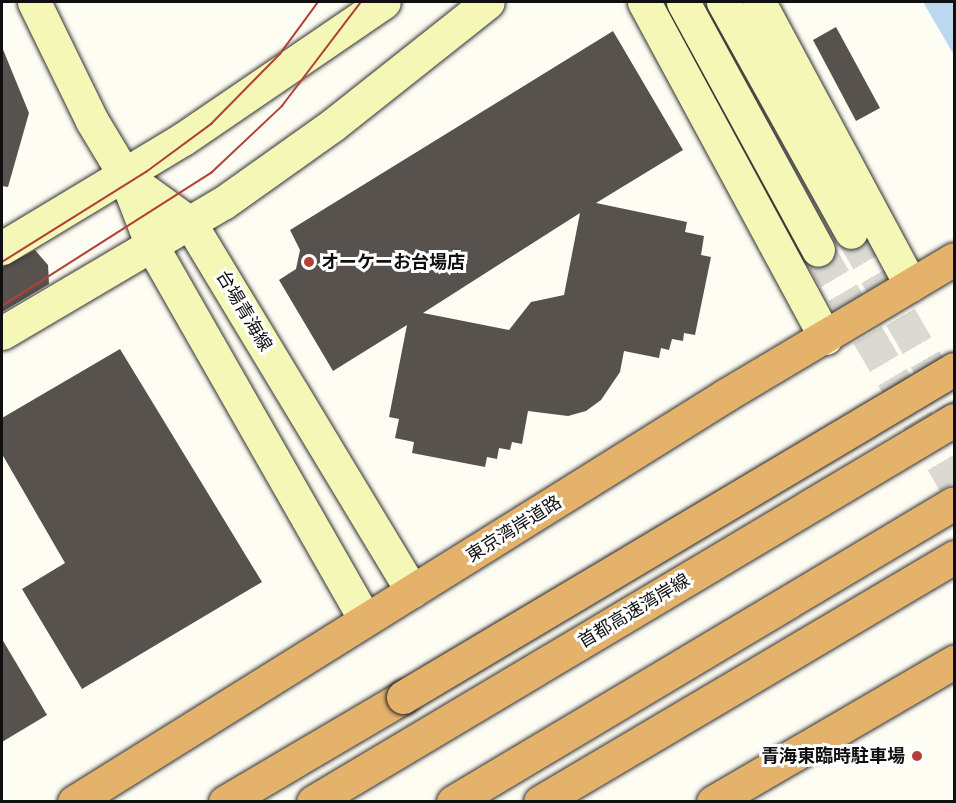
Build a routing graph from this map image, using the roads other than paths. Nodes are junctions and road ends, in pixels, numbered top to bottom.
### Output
1 (34, 2) edge
2 (384, 2) edge
3 (488, 2) edge
4 (644, 2) edge
5 (683, 2) edge
6 (723, 2) edge
7 (759, 2) edge
8 (125, 176) junction
9 (190, 223) junction
10 (851, 232) tunnel mouth
11 (152, 246) junction
12 (2, 248) edge
13 (818, 250) tunnel mouth
14 (954, 259) edge
15 (911, 285) junction
16 (2, 333) edge
17 (825, 338) junction
18 (954, 369) edge
19 (954, 420) edge
20 (954, 503) edge
21 (954, 556) edge
22 (412, 591) junction
23 (366, 620) junction
24 (954, 662) edge
25 (74, 801) edge
26 (225, 801) edge
27 (313, 801) edge
28 (453, 801) edge
29 (540, 801) edge
30 (713, 801) edge

1 - 8 street
2 - 8 street
3 - 9 street
4 - 17 street
5 - 13 street
6 - 10 street
7 - 15 street
8 - 9 street, 台場青海線
8 - 11 street
8 - 12 street
9 - 11 street
9 - 22 street, 台場青海線
11 - 16 street
11 - 23 street
14 - 15 highway, 東京湾岸道路
15 - 17 highway, 東京湾岸道路
17 - 22 highway, 東京湾岸道路
18 - 26 highway, bridge
19 - 27 highway, 首都高速湾岸線
20 - 28 highway
21 - 29 highway
22 - 23 highway, 東京湾岸道路
23 - 25 highway, 東京湾岸道路
24 - 30 highway

